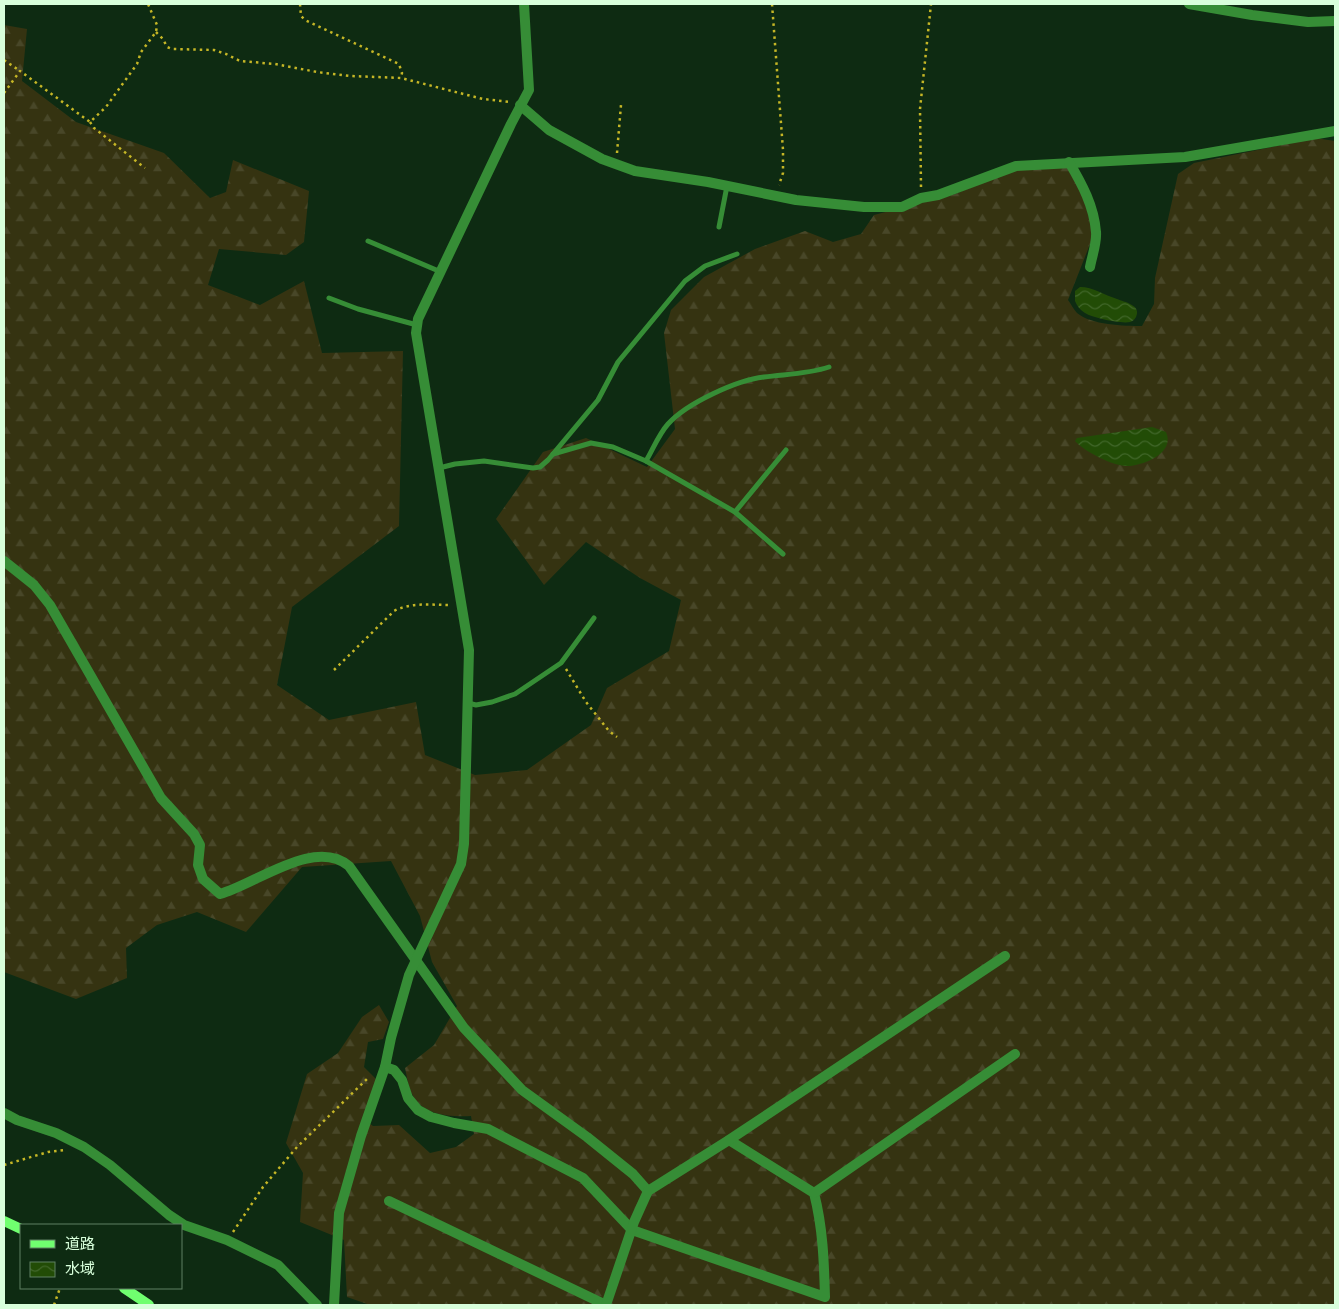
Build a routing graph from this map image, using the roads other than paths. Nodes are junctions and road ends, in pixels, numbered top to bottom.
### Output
1 (524, 4) edge
2 (1189, 4) edge
3 (1335, 21) edge
4 (520, 105) junction
5 (1335, 131) edge
6 (1069, 162) junction
7 (727, 186) junction
8 (719, 227) dead end
9 (368, 241) dead end
10 (737, 254) dead end
11 (1090, 267) dead end
12 (441, 272) junction
13 (329, 298) dead end
14 (417, 325) junction
15 (829, 367) dead end
16 (786, 450) dead end
17 (552, 454) junction
18 (646, 461) junction
19 (438, 468) junction
20 (735, 512) junction
21 (783, 554) dead end
22 (4, 561) edge
23 (594, 618) dead end
24 (468, 703) junction
25 (1005, 956) dead end
26 (416, 961) junction
27 (1015, 1054) dead end
28 (385, 1067) junction
29 (4, 1113) edge
30 (730, 1140) junction
31 (648, 1191) junction
32 (814, 1193) junction
33 (390, 1201) dead end
34 (4, 1221) edge
35 (20, 1229) edge
36 (632, 1230) junction
37 (125, 1289) edge
38 (149, 1305) edge
39 (316, 1305) edge
40 (334, 1305) edge
41 (606, 1305) edge

1 - 4 street
2 - 3 street
4 - 7 street
4 - 12 street
5 - 6 street
6 - 7 street
6 - 11 street
7 - 8 lane
9 - 12 lane
10 - 17 lane
12 - 14 street
13 - 14 lane
14 - 19 street
15 - 18 lane
16 - 20 lane
17 - 18 lane
17 - 19 lane
18 - 20 lane
19 - 24 street
20 - 21 lane
22 - 26 street
23 - 24 lane
24 - 26 street
25 - 30 street
26 - 28 street
26 - 31 street
27 - 32 street
28 - 36 street
28 - 40 street
29 - 39 street
30 - 31 street
30 - 32 street
31 - 36 street
32 - 36 street
33 - 41 street
34 - 35 street
36 - 41 street
37 - 38 street

